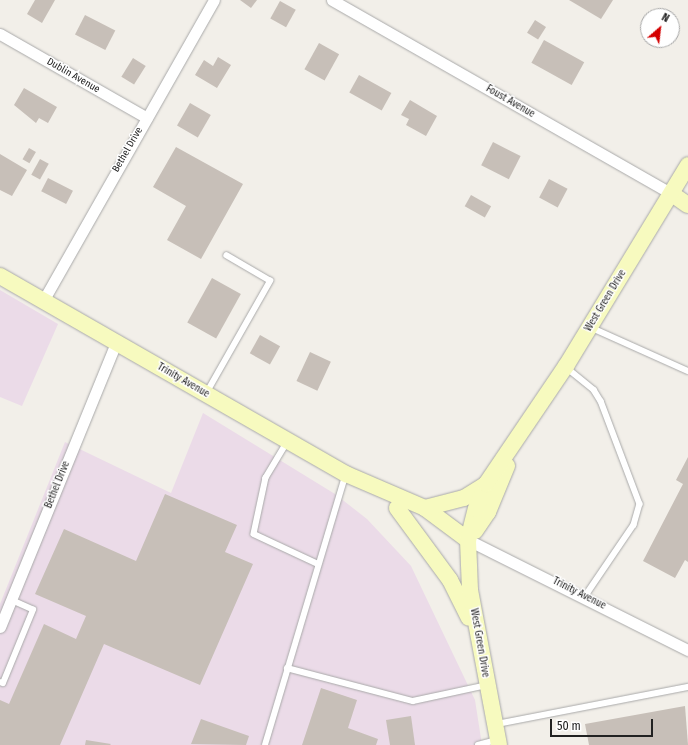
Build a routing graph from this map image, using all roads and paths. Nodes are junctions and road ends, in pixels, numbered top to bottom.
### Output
1 (214, 0) edge
2 (332, 0) edge
3 (0, 34) edge
4 (146, 118) junction
5 (688, 165) edge
6 (672, 194) junction
7 (688, 205) edge
8 (227, 256) dead end
9 (0, 276) edge
10 (43, 301) junction
11 (590, 327) junction
12 (116, 343) junction
13 (566, 366) junction
14 (688, 371) edge
15 (206, 394) junction
16 (519, 434) junction
17 (288, 440) junction
18 (346, 474) junction
19 (367, 484) junction
20 (486, 484) junction
21 (397, 508) junction
22 (425, 508) junction
23 (468, 540) junction
24 (318, 564) junction
25 (584, 597) junction
26 (11, 600) junction
27 (0, 627) edge
28 (475, 629) junction
29 (688, 650) edge
30 (288, 668) junction
31 (0, 682) edge
32 (487, 685) junction
33 (688, 687) edge
34 (498, 736) edge
35 (265, 745) edge
36 (478, 745) edge

1 - 4 street, Bethel Drive
2 - 6 street, Foust Avenue
3 - 4 street, Dublin Avenue
4 - 10 street, Bethel Drive
5 - 6 main road, West Green Drive
6 - 7 main road, Foust Avenue
6 - 11 main road, West Green Drive
8 - 15 lane
9 - 10 main road, Trinity Avenue
10 - 12 main road, Trinity Avenue
11 - 13 main road, West Green Drive
11 - 14 lane
12 - 15 main road, Trinity Avenue
12 - 26 street, Bethel Drive
13 - 16 main road, West Green Drive
13 - 25 lane
15 - 17 main road, Trinity Avenue
16 - 20 main road, West Green Drive
16 - 23 main road, West Green Drive
17 - 18 main road, Trinity Avenue
17 - 24 lane
18 - 19 main road, Trinity Avenue
18 - 24 lane
19 - 21 main road, Trinity Avenue
19 - 22 main road, Trinity Avenue
20 - 22 main road
20 - 23 main road, West Green Drive
21 - 23 main road, Trinity Avenue
21 - 28 main road
22 - 23 main road, Trinity Avenue
23 - 25 street, Trinity Avenue
23 - 28 main road, West Green Drive
24 - 30 lane
25 - 29 street, Trinity Avenue
26 - 27 street, Bethel Drive
26 - 31 lane
28 - 32 main road, West Green Drive
30 - 32 lane
30 - 35 lane
32 - 34 main road, West Green Drive
33 - 34 lane
34 - 36 lane

